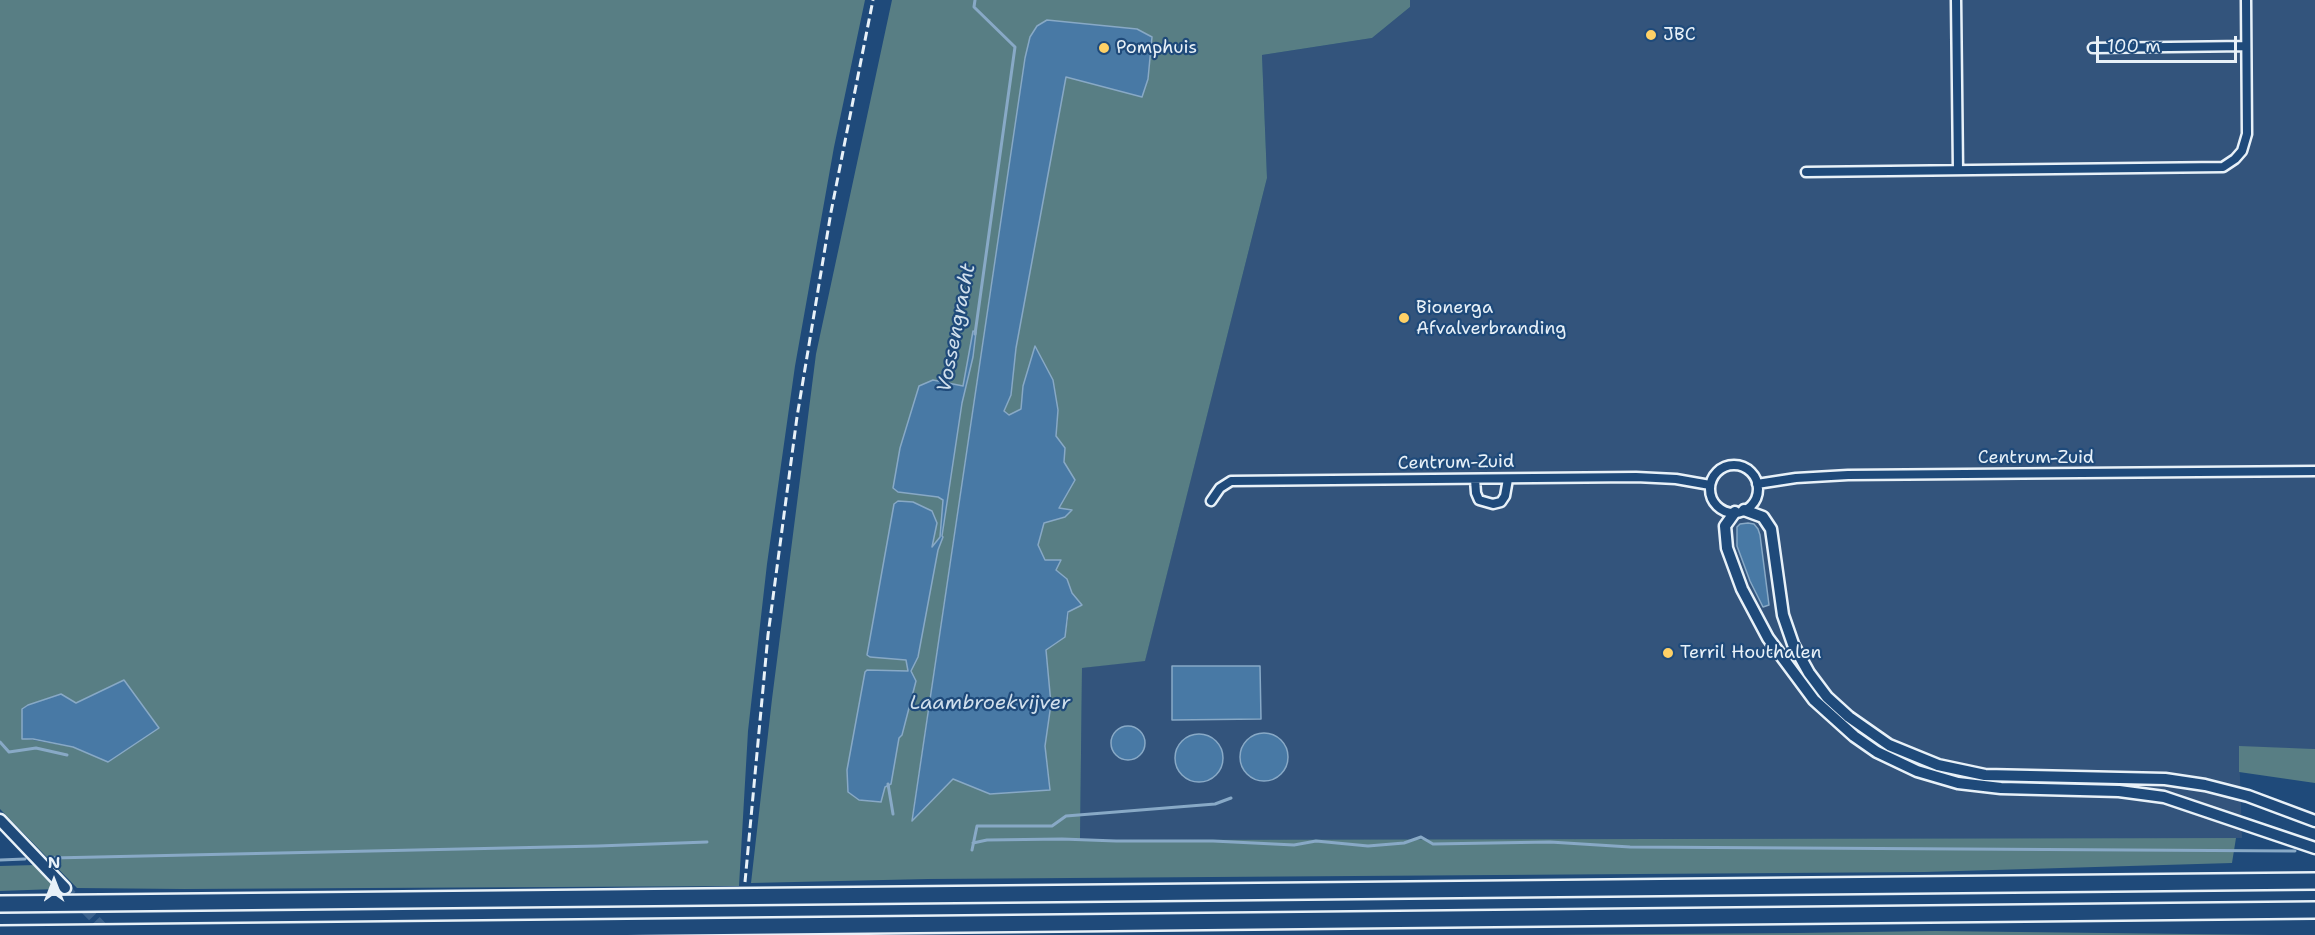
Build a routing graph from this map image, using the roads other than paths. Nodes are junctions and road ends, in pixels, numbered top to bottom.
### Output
1 (1956, 0) edge
2 (2246, 0) edge
3 (2246, 46) junction
4 (2093, 48) dead end
5 (1958, 170) junction
6 (1806, 172) dead end
7 (2315, 471) edge
8 (1475, 479) junction
9 (1508, 479) junction
10 (1710, 484) junction
11 (1757, 484) junction
12 (1211, 501) dead end
13 (1739, 511) junction
14 (0, 820) edge
15 (2315, 821) edge
16 (2315, 848) edge
17 (2315, 872) edge
18 (2315, 881) edge
19 (2172, 882) junction
20 (65, 888) tunnel mouth
21 (0, 904) edge
22 (2315, 910) edge
23 (0, 934) edge

1 - 5 street
2 - 3 street
3 - 4 street
3 - 5 street
5 - 6 street
7 - 11 street, Centrum-Zuid
8 - 9 street, Centrum-Zuid
8 - 9 street
8 - 12 street, Centrum-Zuid
9 - 10 street, Centrum-Zuid
10 - 11 street
10 - 13 street
11 - 13 street
13 - 15 street
13 - 16 street
14 - 20 street
17 - 19 highway
18 - 19 highway
19 - 21 highway
22 - 23 highway

